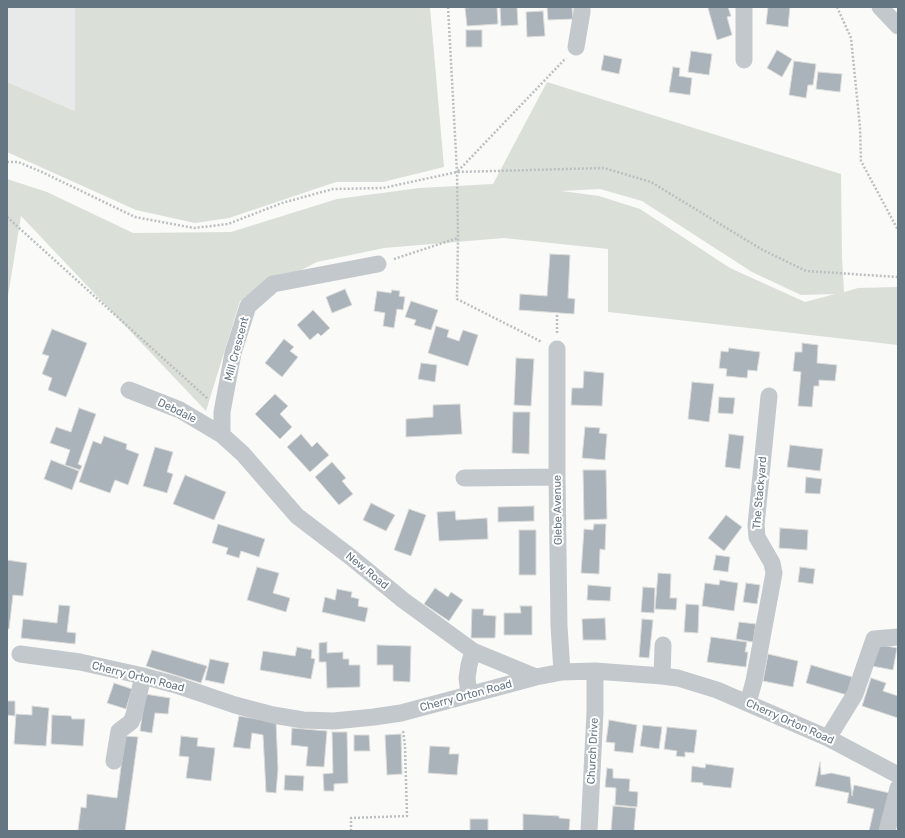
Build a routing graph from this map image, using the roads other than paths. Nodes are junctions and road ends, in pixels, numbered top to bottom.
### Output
1 (582, 7) edge
2 (744, 7) edge
3 (880, 7) edge
4 (898, 26) edge
5 (576, 47) road end
6 (744, 60) dead end
7 (378, 264) road end
8 (557, 349) road end
9 (129, 390) dead end
10 (769, 396) dead end
11 (222, 435) junction
12 (557, 477) junction
13 (464, 478) dead end
14 (898, 637) edge
15 (663, 645) dead end
16 (474, 650) junction
17 (20, 654) dead end
18 (595, 671) junction
19 (562, 672) junction
20 (143, 676) junction
21 (662, 676) junction
22 (536, 677) junction
23 (470, 694) junction
24 (748, 703) junction
25 (828, 738) junction
26 (114, 761) dead end
27 (898, 775) edge
28 (898, 788) edge
29 (589, 831) edge
30 (887, 831) edge

1 - 5 street
2 - 6 street
3 - 4 street
7 - 11 street, Mill Crescent
8 - 12 street, Glebe Avenue
9 - 11 street, Debdale
10 - 24 street, The Stackyard
11 - 16 street, New Road
12 - 13 street
12 - 19 street, Glebe Avenue
14 - 25 street
15 - 21 street
16 - 22 street, New Road
16 - 23 street
17 - 20 street, Cherry Orton Road
18 - 19 street, Cherry Orton Road
18 - 21 street, Cherry Orton Road
18 - 29 street, Church Drive
19 - 22 street, Cherry Orton Road
20 - 23 street, Cherry Orton Road
20 - 26 street
21 - 24 street, Cherry Orton Road
22 - 23 street, Cherry Orton Road
24 - 25 street, Cherry Orton Road
25 - 27 street, Cherry Orton Road
28 - 30 street

